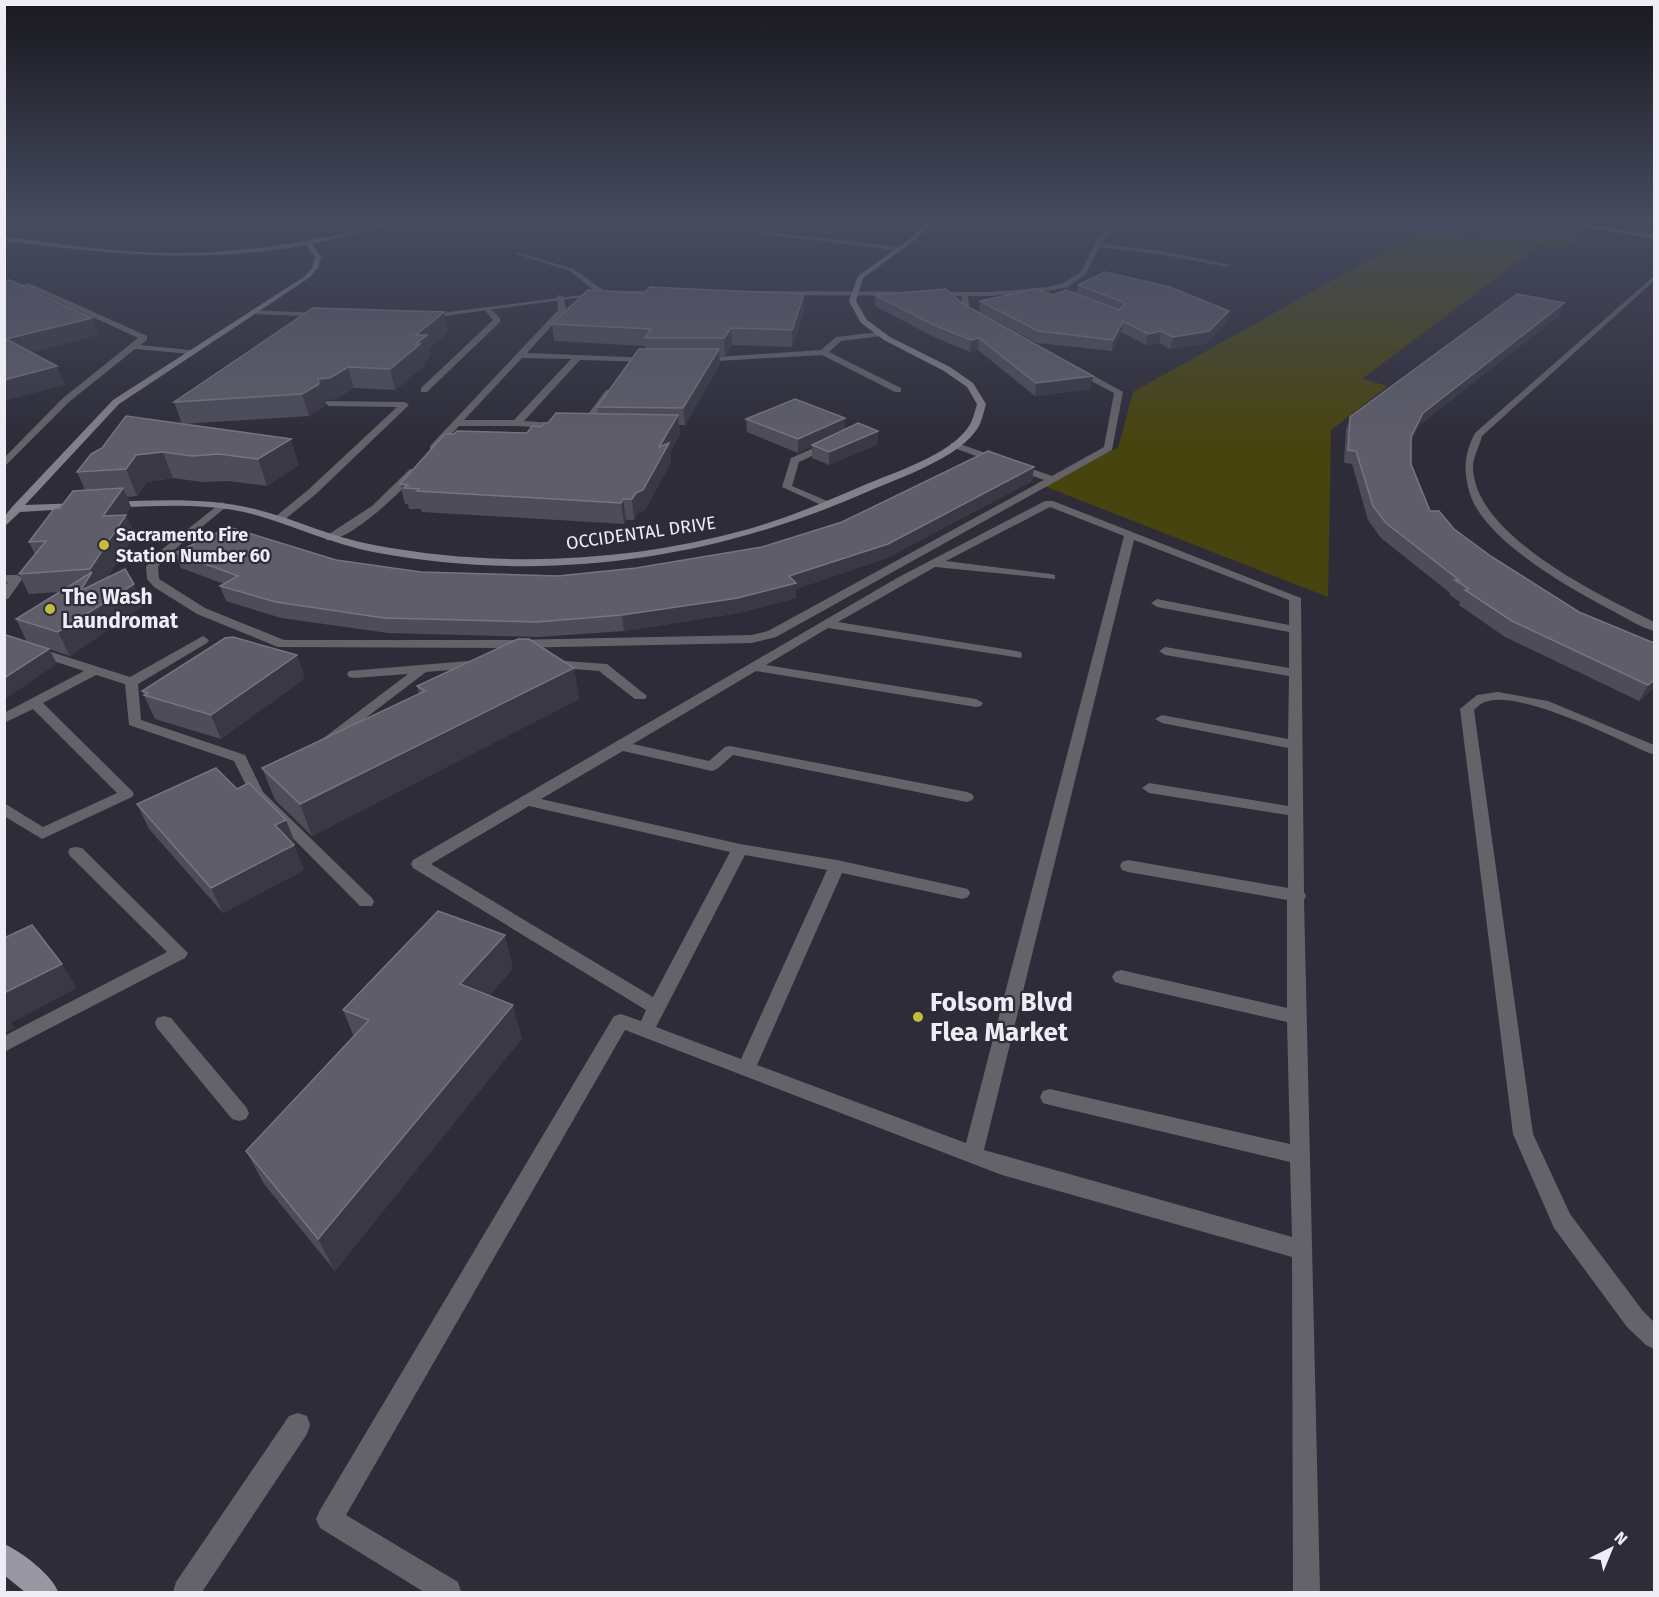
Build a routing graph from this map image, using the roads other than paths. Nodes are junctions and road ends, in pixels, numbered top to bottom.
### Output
1 (852, 293) edge
2 (48, 294) edge
3 (279, 294) edge
4 (603, 294) joint
5 (620, 294) edge
6 (911, 294) edge
7 (964, 294) junction
8 (1014, 294) edge
9 (1058, 294) edge
10 (1637, 294) edge
11 (560, 297) junction
12 (1067, 297) edge
13 (488, 309) junction
14 (253, 312) junction
15 (310, 314) junction
16 (333, 315) edge
17 (417, 318) edge
18 (301, 321) edge
19 (987, 322) edge
20 (879, 334) junction
21 (135, 346) junction
22 (190, 352) junction
23 (823, 352) junction
24 (520, 355) junction
25 (577, 358) junction
26 (632, 360) junction
27 (664, 360) edge
28 (685, 360) edge
29 (1068, 365) edge
30 (625, 370) edge
31 (618, 379) edge
32 (424, 390) dead end
33 (898, 390) dead end
34 (329, 403) edge
35 (454, 423) junction
36 (517, 423) junction
37 (583, 428) junction
38 (594, 428) edge
39 (842, 439) edge
40 (954, 445) junction
41 (425, 457) edge
42 (4, 464) edge
43 (418, 465) edge
44 (1053, 479) junction
45 (222, 505) junction
46 (828, 506) junction
47 (12, 511) edge
48 (279, 519) junction
49 (4, 524) edge
50 (1130, 534) junction
51 (330, 538) junction
52 (933, 563) junction
53 (1051, 577) dead end
54 (4, 579) edge
55 (4, 596) edge
56 (1157, 603) dead end
57 (826, 624) junction
58 (1654, 627) edge
59 (1296, 630) junction
60 (203, 640) dead end
61 (4, 641) edge
62 (1165, 651) dead end
63 (1016, 655) dead end
64 (491, 663) edge
65 (536, 663) edge
66 (753, 667) junction
67 (95, 670) junction
68 (421, 670) junction
69 (1295, 673) junction
70 (354, 675) dead end
71 (131, 682) junction
72 (640, 696) dead end
73 (35, 703) junction
74 (976, 703) dead end
75 (4, 719) edge
76 (1162, 719) dead end
77 (1296, 745) junction
78 (621, 746) junction
79 (1654, 750) edge
80 (312, 753) edge
81 (1149, 788) dead end
82 (968, 797) dead end
83 (527, 801) junction
84 (4, 808) edge
85 (1297, 812) junction
86 (740, 849) junction
87 (76, 852) dead end
88 (837, 866) junction
89 (1128, 866) dead end
90 (962, 893) dead end
91 (1298, 896) junction
92 (366, 902) dead end
93 (1121, 977) dead end
94 (657, 1008) junction
95 (1296, 1017) junction
96 (164, 1023) dead end
97 (645, 1030) junction
98 (4, 1045) edge
99 (746, 1069) junction
100 (1050, 1097) dead end
101 (238, 1113) dead end
102 (973, 1155) junction
103 (1299, 1155) junction
104 (1303, 1250) junction
105 (1654, 1337) edge
106 (298, 1425) dead end
107 (4, 1557) edge
108 (45, 1593) edge
109 (186, 1593) edge
110 (448, 1593) edge
111 (1307, 1593) edge

1 - 20 street, OCCIDENTAL DRIVE
2 - 21 street
3 - 14 street
4 - 5 street
4 - 11 street
6 - 7 street
7 - 8 street
7 - 19 street
9 - 12 street
10 - 58 street
11 - 13 street
11 - 24 street
13 - 17 street
13 - 32 street
14 - 15 street
14 - 22 street
15 - 16 street
15 - 18 street
20 - 23 street
20 - 40 street, OCCIDENTAL DRIVE
21 - 22 street
21 - 42 street
22 - 47 street
23 - 28 street
23 - 33 street
24 - 25 street
24 - 35 street
25 - 26 street
25 - 36 street
26 - 27 street
26 - 30 street
29 - 44 street
31 - 37 street
34 - 48 street
35 - 36 street
35 - 41 street
36 - 37 street
37 - 38 street
39 - 46 street
40 - 44 street
40 - 46 street, OCCIDENTAL DRIVE
43 - 51 street
44 - 45 street
45 - 47 street, OCCIDENTAL DRIVE
45 - 48 street, OCCIDENTAL DRIVE
46 - 51 street, OCCIDENTAL DRIVE
47 - 49 street
48 - 51 street, OCCIDENTAL DRIVE
50 - 52 street
50 - 59 street
50 - 102 street
52 - 53 street
52 - 57 street
54 - 55 street
56 - 59 street
57 - 63 street
57 - 66 street
59 - 69 street
60 - 71 street
61 - 67 street
62 - 69 street
64 - 68 street
65 - 72 street
66 - 74 street
66 - 78 street
67 - 71 street
67 - 73 street
68 - 70 street
68 - 80 street
69 - 77 street
71 - 92 street
73 - 75 street
73 - 84 street
76 - 77 street
77 - 85 street
78 - 82 street
78 - 83 street
79 - 105 street
81 - 85 street
83 - 86 street
83 - 94 street
85 - 91 street
86 - 88 street
86 - 94 street
87 - 98 street
88 - 90 street
88 - 99 street
89 - 91 street
91 - 95 street
93 - 95 street
94 - 97 street
95 - 103 street
96 - 101 street
97 - 99 street
97 - 110 street
99 - 102 street
100 - 103 street
102 - 104 street
103 - 104 street
104 - 111 street
106 - 109 street
107 - 108 main road

